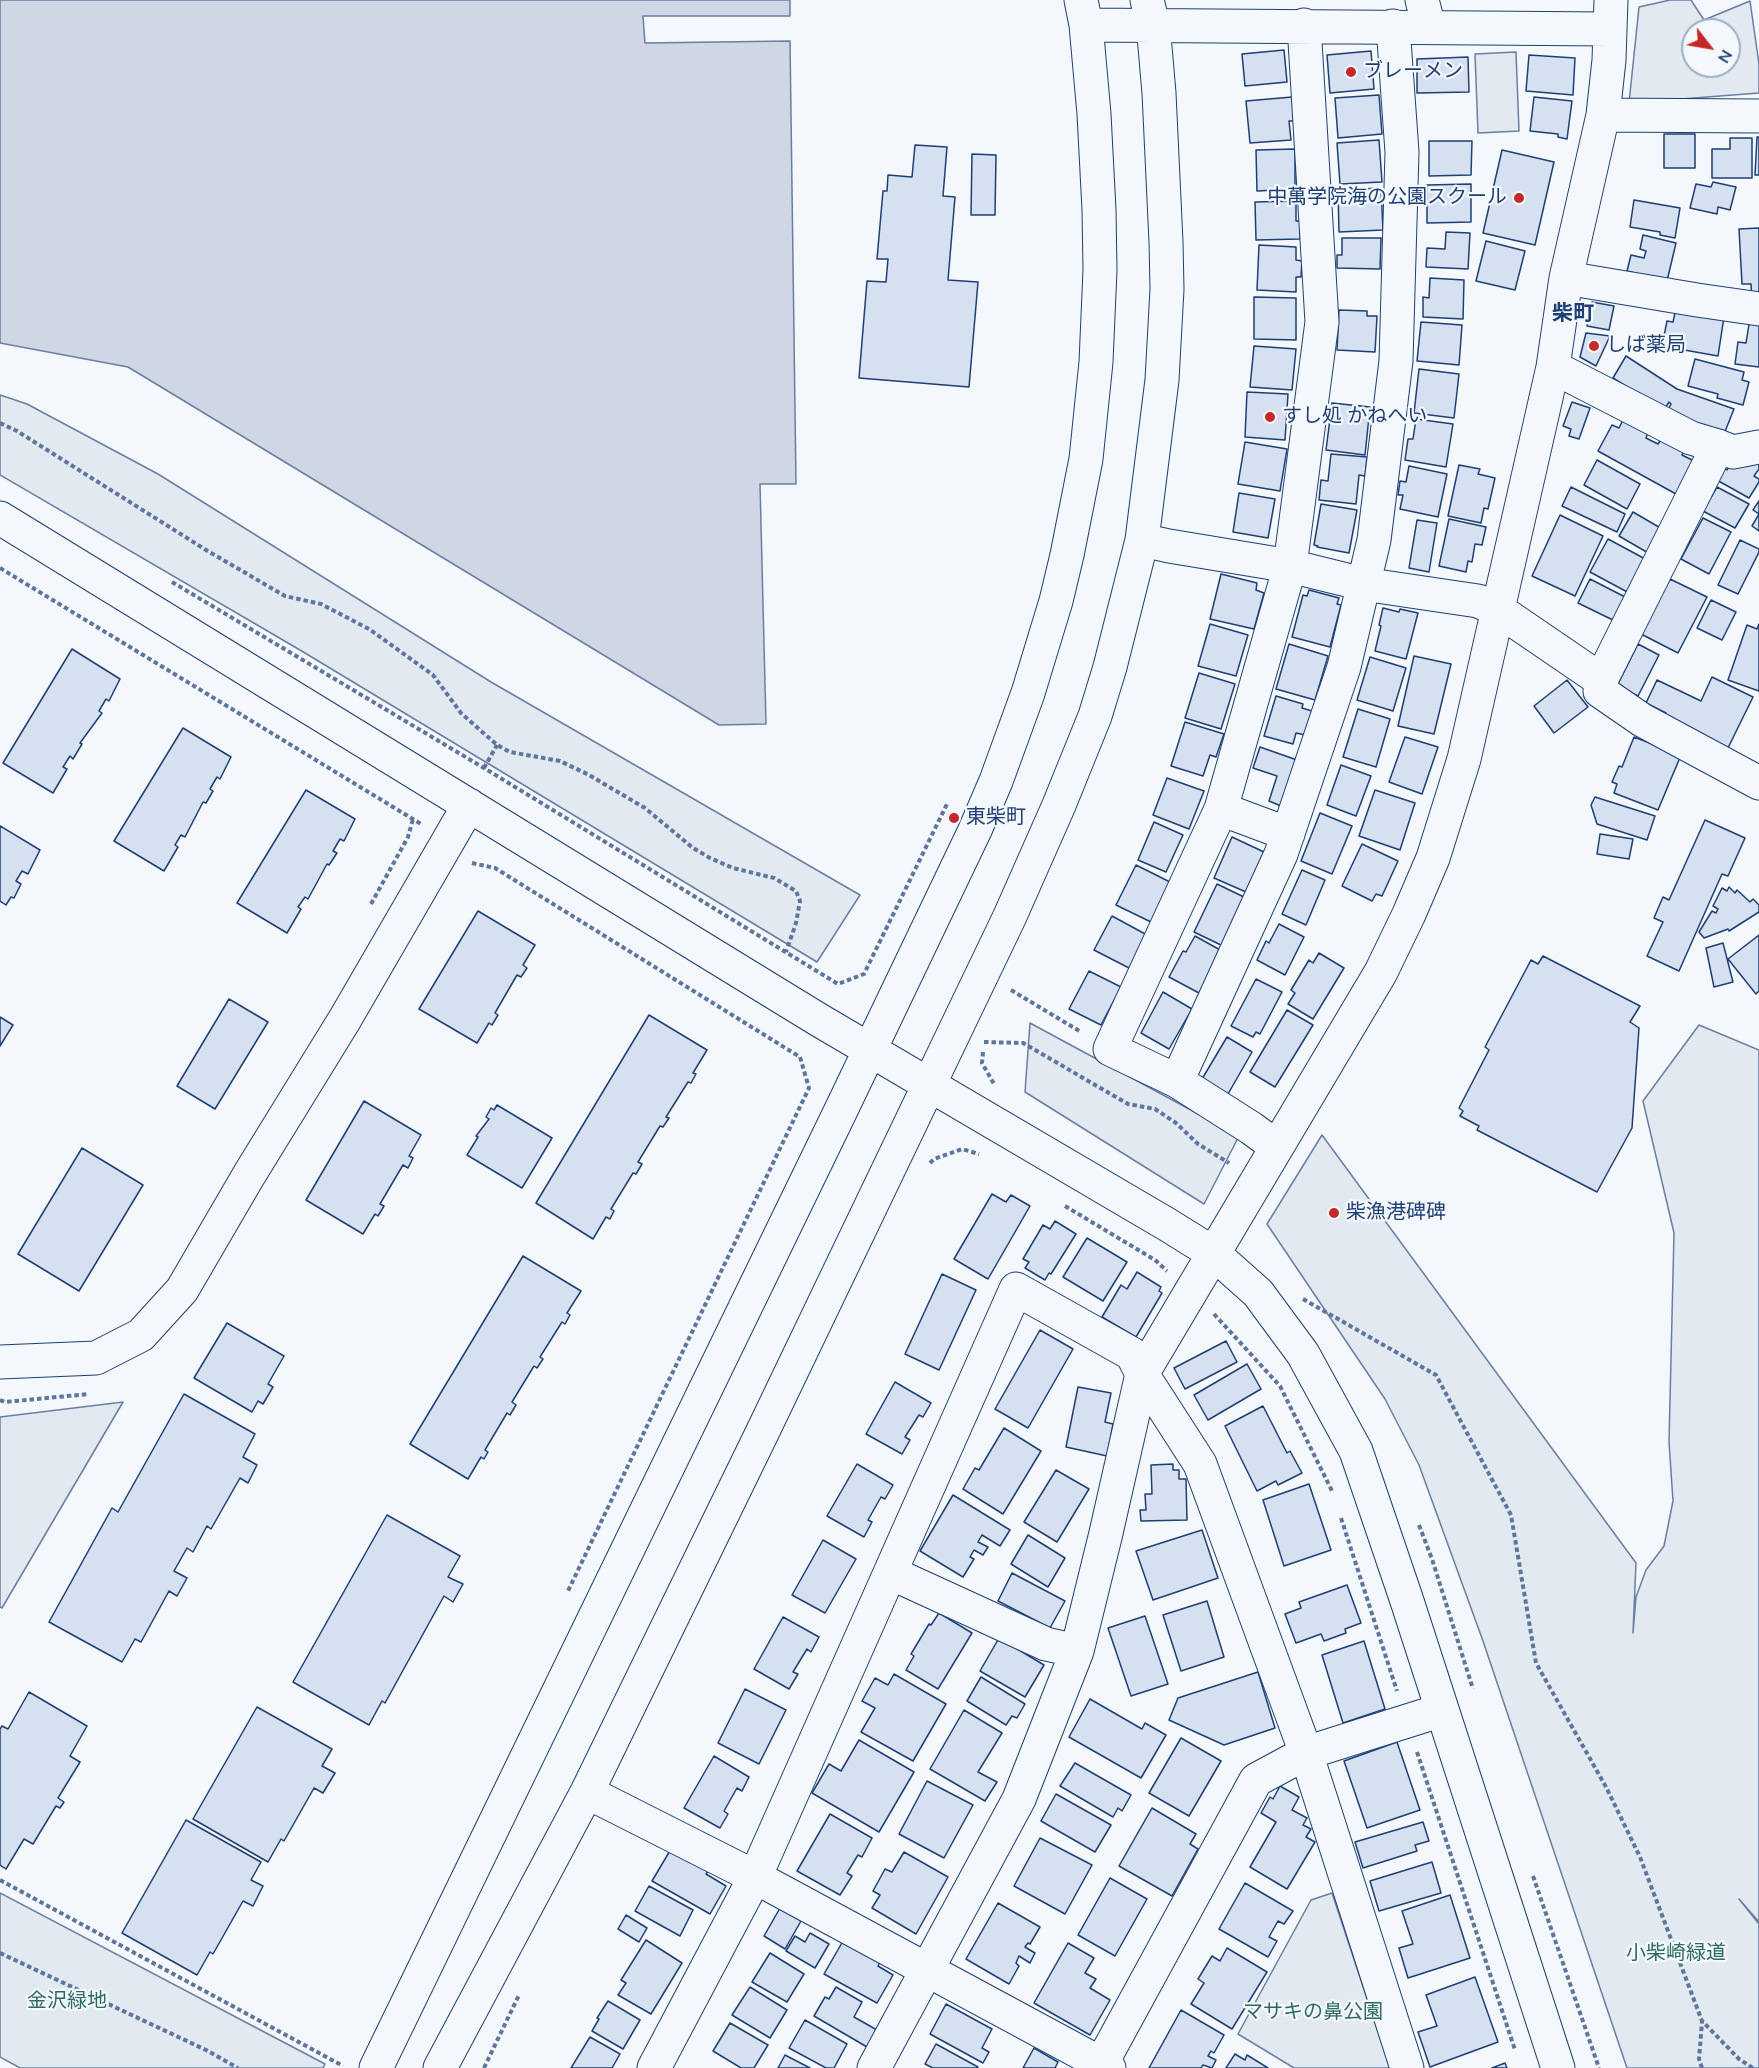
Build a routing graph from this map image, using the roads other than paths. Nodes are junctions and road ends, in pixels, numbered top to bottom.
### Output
1 (1083, 12) edge
2 (1150, 12) edge
3 (1425, 13) edge
4 (1610, 14) edge
5 (1304, 25) junction
6 (1393, 26) junction
7 (1603, 115) junction
8 (1759, 116) edge
9 (1566, 278) junction
10 (1759, 309) edge
11 (1553, 367) junction
12 (1719, 446) junction
13 (1759, 447) edge
14 (0, 518) edge
15 (1142, 540) junction
16 (1290, 567) junction
17 (1364, 584) junction
18 (1497, 609) junction
19 (1601, 680) junction
20 (1759, 783) edge
21 (469, 805) junction
22 (1221, 809) junction
23 (1288, 834) junction
24 (869, 1049) junction
25 (1176, 1081) junction
26 (929, 1084) junction
27 (1277, 1147) junction
28 (1213, 1254) junction
29 (0, 1362) edge
30 (1142, 1374) junction
31 (891, 1573) junction
32 (1077, 1651) junction
33 (1442, 1710) junction
34 (1306, 1753) junction
35 (587, 1792) junction
36 (755, 1878) junction
37 (928, 1970) junction
38 (1103, 2066) edge
39 (376, 2068) edge
40 (440, 2068) edge
41 (654, 2068) edge
42 (874, 2068) edge
43 (1407, 2068) edge
44 (1558, 2068) edge

1 - 2 street
1 - 24 street
2 - 5 street
2 - 15 street
3 - 4 street
3 - 6 street
4 - 7 street
5 - 6 street
5 - 16 street
6 - 17 street
7 - 8 street
7 - 9 street
9 - 10 street
9 - 11 street
11 - 12 street
11 - 18 street
12 - 13 street
12 - 19 street
14 - 21 street
15 - 16 street
15 - 26 street
16 - 17 street
16 - 22 street
17 - 18 street
17 - 23 street
18 - 19 street
18 - 27 street
19 - 20 street
21 - 24 street
21 - 29 street
22 - 23 street
22 - 25 street
23 - 25 street
24 - 26 street
24 - 39 street
25 - 27 street
26 - 28 street
26 - 35 street
27 - 28 street
28 - 30 street
28 - 33 street
30 - 31 street
30 - 32 street
30 - 34 street
31 - 32 street
31 - 36 street
32 - 37 street
33 - 34 street
33 - 44 street
34 - 38 street
34 - 43 street
35 - 36 street
35 - 40 street
36 - 37 street
36 - 41 street
37 - 38 street
37 - 42 street

